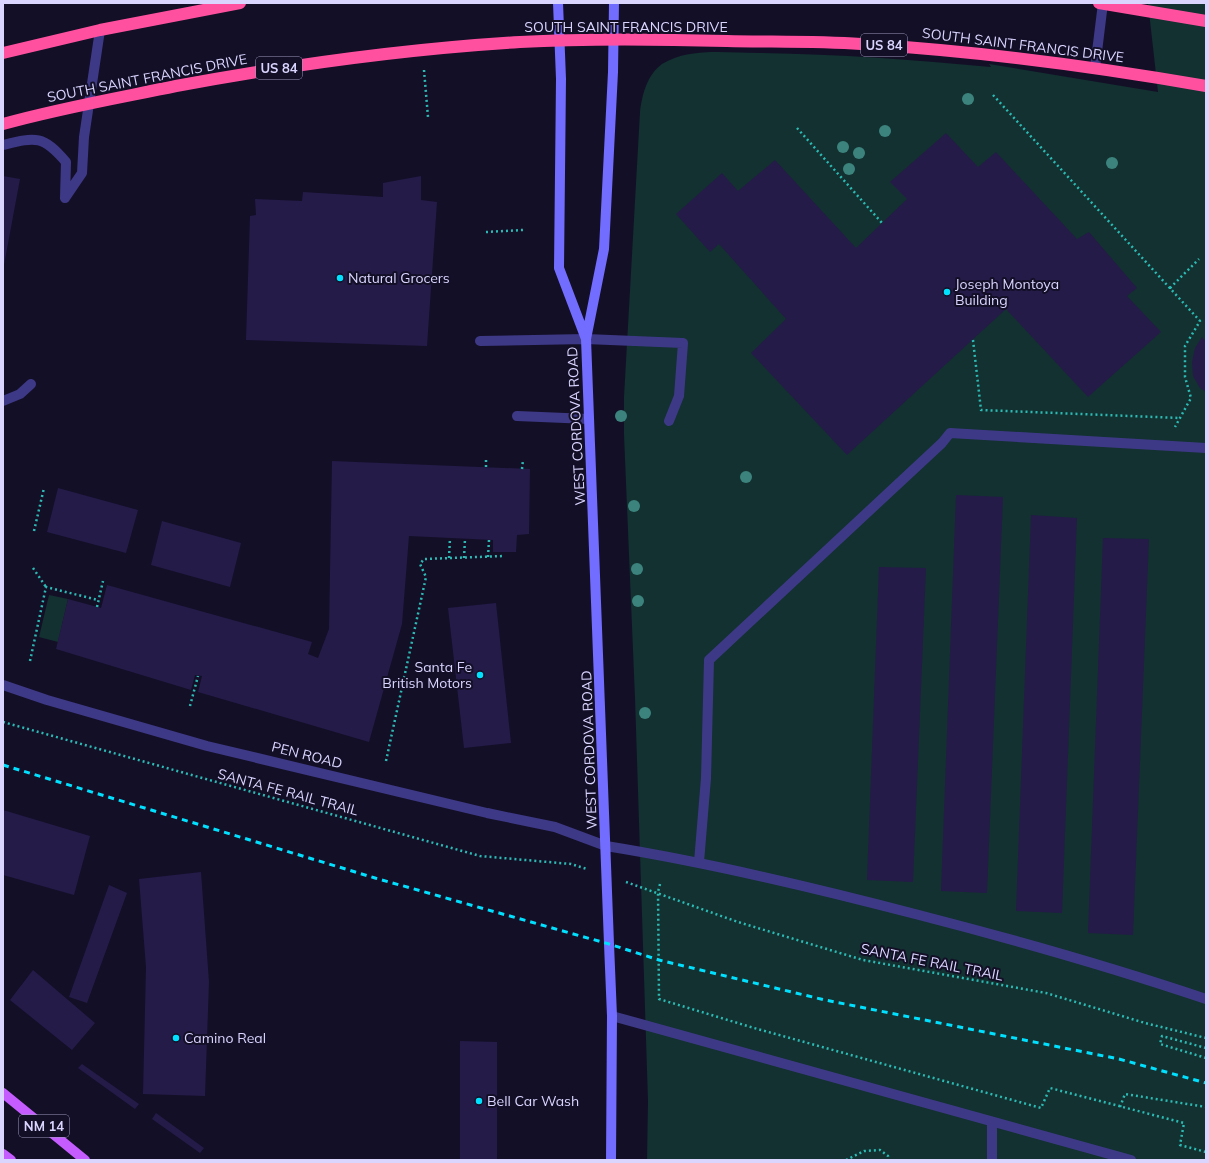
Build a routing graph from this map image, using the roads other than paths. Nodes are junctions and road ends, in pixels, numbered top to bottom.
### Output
1 (240, 3) edge
2 (558, 3) edge
3 (614, 3) edge
4 (1102, 3) edge
5 (1206, 21) edge
6 (100, 30) junction
7 (614, 39) junction
8 (560, 41) junction
9 (3, 53) edge
10 (1095, 68) junction
11 (1206, 86) edge
12 (91, 103) junction
13 (3, 124) edge
14 (3, 145) edge
15 (586, 339) junction
16 (480, 341) dead end
17 (31, 384) dead end
18 (3, 401) edge
19 (517, 416) dead end
20 (589, 419) junction
21 (669, 421) dead end
22 (1206, 448) edge
23 (3, 685) edge
24 (606, 846) junction
25 (699, 862) junction
26 (1206, 999) edge
27 (612, 1016) junction
28 (3, 1093) edge
29 (992, 1122) junction
30 (3, 1154) edge
31 (11, 1160) edge
32 (85, 1160) edge
33 (611, 1160) edge
34 (992, 1160) edge
35 (1131, 1160) edge

1 - 6 highway
2 - 8 main road, WEST CORDOVA ROAD
3 - 7 main road, WEST CORDOVA ROAD
4 - 5 highway
4 - 10 street
6 - 9 highway
6 - 12 street
7 - 8 highway, SOUTH SAINT FRANCIS DRIVE / US 84
7 - 10 highway, SOUTH SAINT FRANCIS DRIVE / US 84
7 - 15 main road, WEST CORDOVA ROAD
8 - 12 highway, SOUTH SAINT FRANCIS DRIVE / US 84
8 - 15 main road, WEST CORDOVA ROAD
10 - 11 highway, SOUTH SAINT FRANCIS DRIVE / US 84
12 - 13 highway, SOUTH SAINT FRANCIS DRIVE / US 84
12 - 14 street
15 - 16 street
15 - 20 main road, WEST CORDOVA ROAD
15 - 21 street
17 - 18 street
19 - 20 street
20 - 24 main road, WEST CORDOVA ROAD
22 - 25 street
23 - 24 street, PEN ROAD
24 - 25 street, PEN ROAD
24 - 27 main road, WEST CORDOVA ROAD
25 - 26 street, PEN ROAD
27 - 29 street
27 - 33 main road, WEST CORDOVA ROAD
28 - 32 main road, NM 14
29 - 34 street
29 - 35 street
30 - 31 main road

